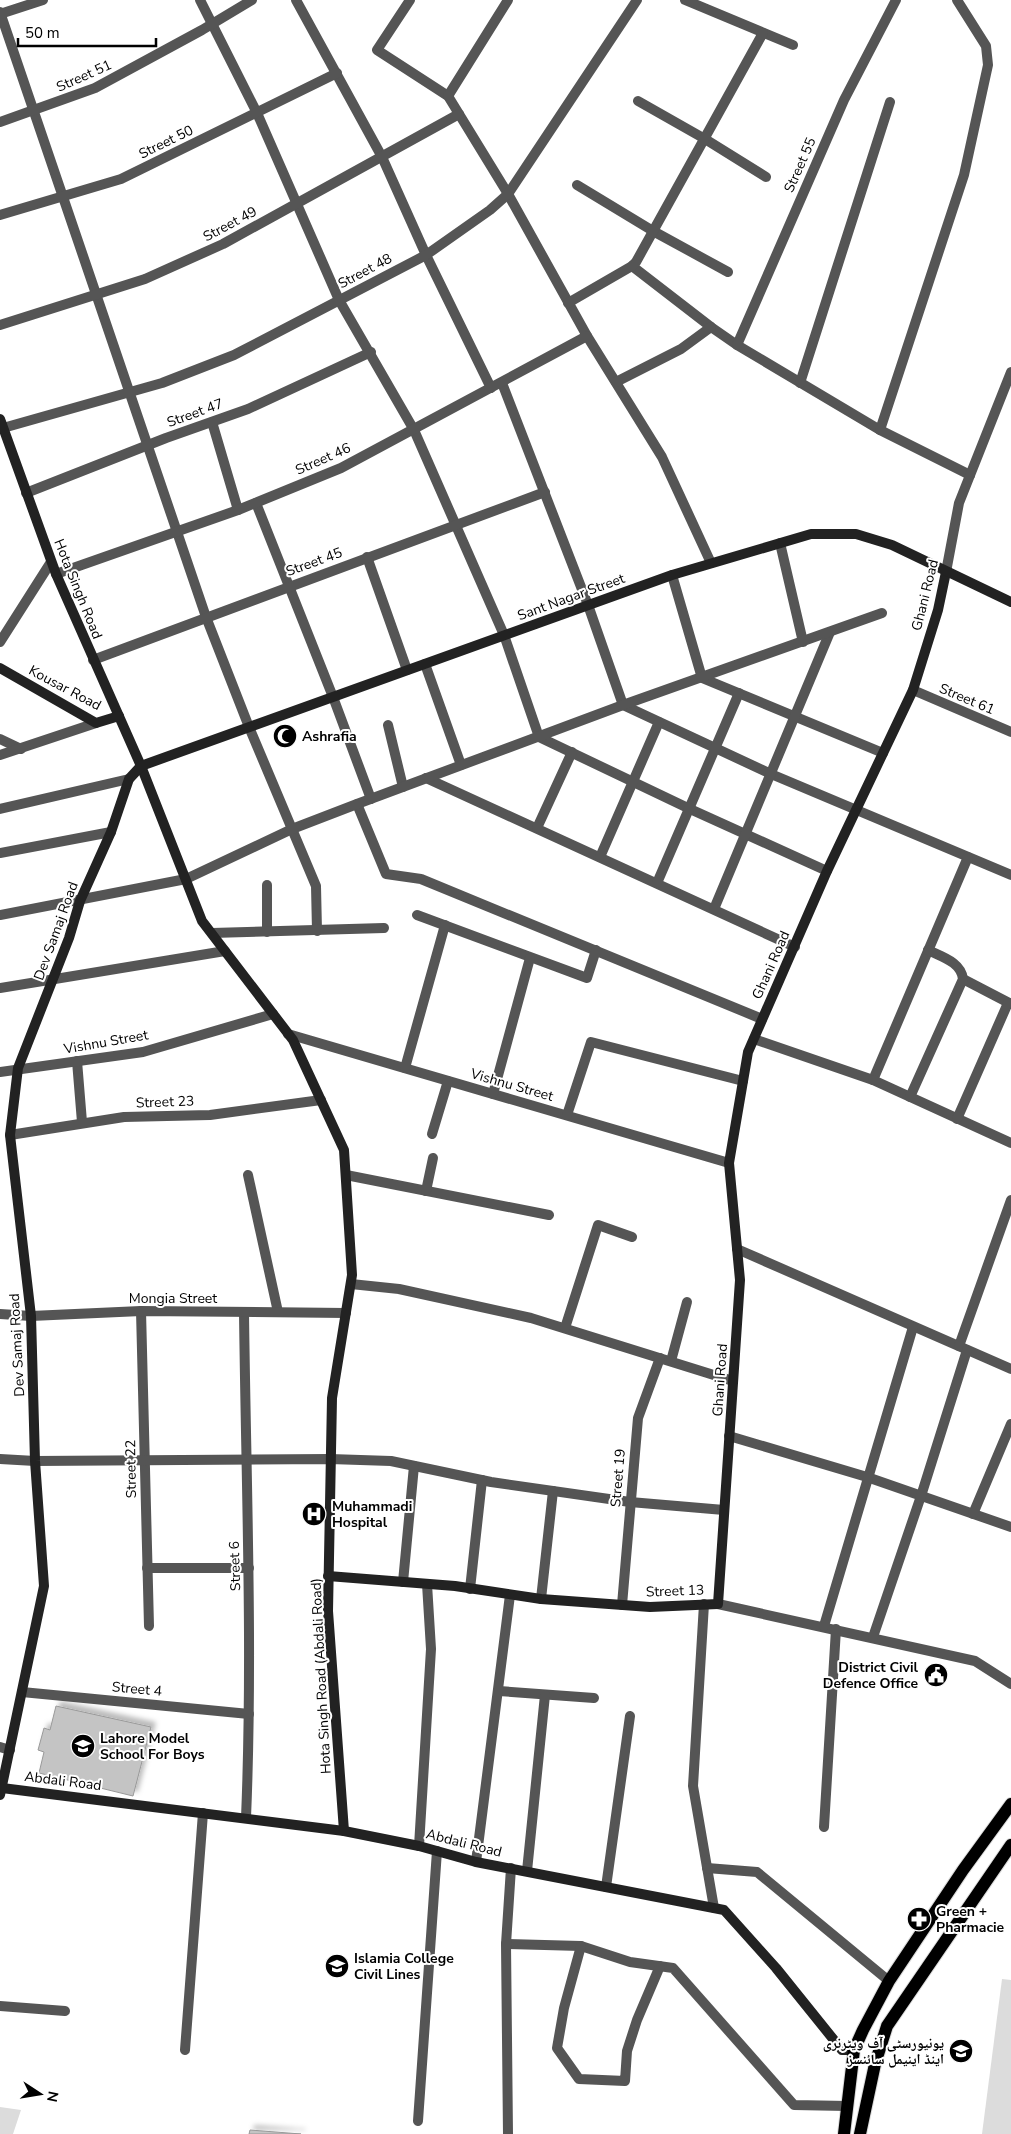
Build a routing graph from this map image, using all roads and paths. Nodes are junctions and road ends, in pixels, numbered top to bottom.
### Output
1 (42, 0) edge
2 (200, 0) edge
3 (252, 0) edge
4 (296, 0) edge
5 (410, 0) edge
6 (508, 0) edge
7 (637, 0) edge
8 (685, 0) edge
9 (896, 0) edge
10 (957, 0) edge
11 (0, 13) edge
12 (211, 25) junction
13 (763, 33) junction
14 (793, 45) dead end
15 (337, 73) junction
16 (448, 96) junction
17 (638, 100) dead end
18 (890, 102) dead end
19 (33, 111) junction
20 (257, 113) junction
21 (459, 114) junction
22 (0, 122) edge
23 (705, 138) junction
24 (382, 157) junction
25 (766, 177) dead end
26 (577, 185) dead end
27 (508, 194) junction
28 (63, 198) junction
29 (297, 204) junction
30 (0, 216) edge
31 (653, 231) junction
32 (426, 255) junction
33 (632, 266) junction
34 (728, 272) dead end
35 (96, 295) junction
36 (339, 300) junction
37 (568, 303) junction
38 (0, 325) edge
39 (710, 327) junction
40 (588, 336) junction
41 (737, 345) junction
42 (371, 352) junction
43 (1011, 372) edge
44 (616, 382) junction
45 (502, 383) junction
46 (800, 383) junction
47 (491, 388) junction
48 (129, 392) junction
49 (212, 422) junction
50 (2, 424) edge
51 (414, 430) junction
52 (880, 430) junction
53 (147, 446) junction
54 (970, 475) junction
55 (545, 492) junction
56 (26, 493) junction
57 (256, 503) junction
58 (238, 510) junction
59 (456, 525) junction
60 (178, 531) junction
61 (780, 543) junction
62 (367, 557) junction
63 (51, 562) junction
64 (711, 563) junction
65 (946, 572) junction
66 (56, 574) junction
67 (672, 575) junction
68 (290, 585) junction
69 (1011, 602) edge
70 (588, 605) junction
71 (882, 612) dead end
72 (206, 617) junction
73 (830, 632) junction
74 (504, 635) junction
75 (0, 642) edge
76 (803, 642) junction
77 (93, 660) junction
78 (425, 664) junction
79 (0, 668) edge
80 (407, 670) junction
81 (702, 678) junction
82 (913, 690) junction
83 (739, 693) junction
84 (333, 696) junction
85 (623, 705) junction
86 (120, 716) junction
87 (796, 717) junction
88 (659, 722) junction
89 (96, 723) junction
90 (388, 725) dead end
91 (249, 727) junction
92 (1011, 732) edge
93 (539, 737) junction
94 (0, 739) edge
95 (20, 749) junction
96 (716, 749) junction
97 (572, 752) junction
98 (883, 753) junction
99 (0, 754) edge
100 (460, 765) junction
101 (141, 766) junction
102 (772, 774) junction
103 (426, 778) junction
104 (129, 779) junction
105 (634, 782) junction
106 (402, 787) junction
107 (371, 799) junction
108 (357, 804) junction
109 (0, 809) edge
110 (690, 809) junction
111 (856, 811) junction
112 (537, 828) junction
113 (292, 829) junction
114 (111, 832) junction
115 (746, 834) junction
116 (0, 853) edge
117 (600, 857) junction
118 (968, 857) junction
119 (827, 871) junction
120 (1011, 875) edge
121 (186, 879) junction
122 (657, 883) junction
123 (267, 884) dead end
124 (80, 901) junction
125 (714, 909) junction
126 (0, 915) edge
127 (418, 915) dead end
128 (445, 925) junction
129 (384, 928) dead end
130 (317, 931) junction
131 (267, 932) junction
132 (212, 933) junction
133 (795, 947) junction
134 (596, 950) junction
135 (928, 950) junction
136 (225, 951) junction
137 (530, 958) junction
138 (53, 978) junction
139 (963, 979) junction
140 (0, 988) edge
141 (1010, 1004) edge
142 (273, 1014) junction
143 (762, 1019) junction
144 (288, 1034) junction
145 (754, 1039) junction
146 (77, 1062) junction
147 (18, 1068) junction
148 (406, 1068) junction
149 (0, 1072) edge
150 (873, 1080) junction
151 (448, 1081) junction
152 (743, 1081) junction
153 (493, 1094) junction
154 (910, 1097) junction
155 (321, 1100) junction
156 (567, 1115) junction
157 (958, 1119) junction
158 (82, 1122) junction
159 (1011, 1131) edge
160 (432, 1134) dead end
161 (5, 1135) edge
162 (1009, 1142) edge
163 (433, 1158) dead end
164 (729, 1163) junction
165 (346, 1175) junction
166 (248, 1176) dead end
167 (426, 1191) junction
168 (1011, 1200) edge
169 (549, 1215) dead end
170 (632, 1237) dead end
171 (737, 1249) junction
172 (351, 1284) junction
173 (687, 1302) dead end
174 (142, 1311) junction
175 (244, 1312) junction
176 (278, 1312) junction
177 (346, 1313) junction
178 (0, 1314) edge
179 (31, 1316) junction
180 (913, 1326) junction
181 (565, 1328) junction
182 (963, 1348) junction
183 (660, 1358) junction
184 (671, 1362) junction
185 (1011, 1369) edge
186 (733, 1381) junction
187 (1011, 1424) edge
188 (729, 1436) junction
189 (0, 1459) edge
190 (330, 1459) junction
191 (246, 1460) junction
192 (35, 1461) junction
193 (145, 1461) junction
194 (414, 1466) junction
195 (867, 1477) junction
196 (482, 1480) junction
197 (553, 1491) junction
198 (921, 1496) junction
199 (630, 1502) junction
200 (724, 1510) junction
201 (973, 1514) junction
202 (1011, 1527) edge
203 (147, 1568) junction
204 (249, 1568) junction
205 (328, 1576) junction
206 (403, 1582) junction
207 (427, 1584) junction
208 (470, 1589) junction
209 (510, 1595) junction
210 (541, 1599) junction
211 (704, 1604) junction
212 (718, 1604) junction
213 (622, 1605) junction
214 (150, 1626) dead end
215 (824, 1626) junction
216 (836, 1629) junction
217 (873, 1637) junction
218 (1011, 1684) edge
219 (499, 1691) junction
220 (22, 1692) junction
221 (545, 1695) junction
222 (594, 1698) dead end
223 (249, 1714) junction
224 (630, 1716) dead end
225 (5, 1749) edge
226 (1, 1791) edge
227 (1011, 1804) edge
228 (202, 1813) junction
229 (246, 1818) junction
230 (824, 1827) dead end
231 (344, 1831) junction
232 (1011, 1845) edge
233 (418, 1846) junction
234 (437, 1851) junction
235 (476, 1862) junction
236 (511, 1868) junction
237 (707, 1868) junction
238 (527, 1872) junction
239 (606, 1887) junction
240 (714, 1908) junction
241 (506, 1944) junction
242 (581, 1946) junction
243 (660, 1966) junction
244 (890, 1981) junction
245 (0, 2006) edge
246 (65, 2010) dead end
247 (185, 2050) dead end
248 (854, 2050) junction
249 (847, 2106) junction
250 (418, 2121) dead end
251 (508, 2134) edge
252 (844, 2134) edge
253 (860, 2134) edge

1 - 11 street
2 - 12 street
3 - 12 street, Street 51
4 - 15 street
5 - 16 street
6 - 16 street
7 - 27 street, Street 48
8 - 13 street
9 - 41 street, Street 55
10 - 52 street
11 - 19 street
12 - 19 street, Street 51
12 - 20 street
13 - 14 street
13 - 23 street
15 - 20 street, Street 50
15 - 24 street
16 - 21 street
17 - 23 street
18 - 46 street
19 - 22 street, Street 51
19 - 28 street
20 - 28 street, Street 50
20 - 29 street
21 - 24 street, Street 49
21 - 27 street
23 - 25 street
23 - 31 street
24 - 29 street, Street 49
24 - 32 street
26 - 31 street
27 - 32 street, Street 48
27 - 37 street
28 - 30 street, Street 50
28 - 35 street
29 - 35 street, Street 49
29 - 36 street
31 - 33 street
31 - 34 street
32 - 36 street, Street 48
32 - 47 street
33 - 37 street
33 - 39 street
35 - 38 street, Street 49
35 - 48 street
36 - 42 street
36 - 48 street, Street 48
37 - 40 street
39 - 41 street
39 - 44 street
40 - 44 street
40 - 45 street, Street 46
41 - 46 street
42 - 49 street, Street 47
42 - 51 street
43 - 54 street, Ghani Road
44 - 64 street
45 - 47 street, Street 46
45 - 55 street
46 - 52 street
47 - 51 street, Street 46
48 - 50 street, Street 48
48 - 53 street
49 - 53 street, Street 47
49 - 58 street
50 - 56 street, Hota Singh Road
51 - 57 street, Street 46
51 - 59 street
52 - 54 street
53 - 56 street, Street 47
53 - 60 street
54 - 65 street, Ghani Road
55 - 59 street, Street 45
55 - 70 street
56 - 63 street, Hota Singh Road
57 - 58 street, Street 46
57 - 68 street
58 - 60 street, Street 46
59 - 62 street, Street 45
59 - 74 street
60 - 66 street, Street 46
60 - 72 street
61 - 64 street, Sant Nagar Street
61 - 65 street, Sant Nagar Street
61 - 76 street
62 - 68 street, Street 45
62 - 80 street
63 - 66 street, Hota Singh Road
63 - 75 street
64 - 67 street, Sant Nagar Street
65 - 69 street, Sant Nagar Street
65 - 82 street, Ghani Road
66 - 77 street, Hota Singh Road
67 - 70 street, Sant Nagar Street
67 - 81 street
68 - 72 street, Street 45
68 - 84 street
70 - 74 street, Sant Nagar Street
70 - 85 street
71 - 73 street
72 - 77 street, Street 45
72 - 91 street
73 - 76 street
73 - 87 street
74 - 78 street, Sant Nagar Street
74 - 93 street
76 - 81 street
77 - 86 street, Hota Singh Road
78 - 80 street, Sant Nagar Street
78 - 100 street
79 - 89 street, Kousar Road
80 - 84 street, Sant Nagar Street
81 - 83 street
81 - 85 street
82 - 92 street, Street 61
82 - 98 street, Ghani Road
83 - 87 street
83 - 96 street
84 - 91 street, Sant Nagar Street
84 - 107 street
85 - 88 street
85 - 93 street
86 - 89 street, Kousar Road
86 - 101 street, Hota Singh Road
87 - 98 street
87 - 102 street
88 - 96 street
88 - 105 street
89 - 95 street
90 - 106 street
91 - 101 street, Sant Nagar Street
91 - 113 street
93 - 97 street
93 - 100 street
94 - 95 street
95 - 99 street
96 - 102 street
96 - 110 street
97 - 105 street
97 - 112 street
98 - 111 street, Ghani Road
100 - 103 street
101 - 104 street, Dev Samaj Road
101 - 121 street, Hota Singh Road (Abdali Road)
102 - 111 street
102 - 115 street
103 - 106 street
103 - 112 street
104 - 109 street
104 - 114 street, Dev Samaj Road
105 - 110 street
105 - 117 street
106 - 107 street
107 - 108 street
108 - 113 street
108 - 134 street
110 - 115 street
110 - 122 street
111 - 118 street
111 - 119 street, Ghani Road
112 - 117 street
113 - 121 street
113 - 130 street
114 - 116 street
114 - 124 street, Dev Samaj Road
115 - 119 street
115 - 125 street
117 - 122 street
118 - 120 street
118 - 135 street
119 - 133 street, Ghani Road
121 - 124 street
121 - 132 street, Hota Singh Road (Abdali Road)
122 - 125 street
123 - 131 street
124 - 126 street
124 - 138 street, Dev Samaj Road
125 - 133 street
127 - 128 street
128 - 137 street
128 - 148 street
129 - 130 street
130 - 131 street
131 - 132 street
132 - 136 street, Hota Singh Road (Abdali Road)
133 - 143 street, Ghani Road
134 - 137 street
134 - 143 street
135 - 139 street
135 - 150 street
136 - 138 street
136 - 142 street, Hota Singh Road (Abdali Road)
137 - 153 street
138 - 140 street
138 - 147 street, Dev Samaj Road
139 - 141 street
139 - 154 street
141 - 157 street
142 - 144 street, Hota Singh Road (Abdali Road)
142 - 146 street, Vishnu Street
143 - 145 street, Ghani Road
144 - 148 street, Vishnu Street
144 - 155 street, Hota Singh Road (Abdali Road)
145 - 150 street
145 - 152 street, Ghani Road
146 - 147 street, Vishnu Street
146 - 158 street
147 - 149 street, Vishnu Street
147 - 161 street, Dev Samaj Road
148 - 151 street, Vishnu Street
150 - 154 street
151 - 153 street, Vishnu Street
151 - 160 street
152 - 156 street
152 - 164 street, Ghani Road
153 - 156 street, Vishnu Street
154 - 157 street
155 - 158 street, Street 23
155 - 165 street, Hota Singh Road (Abdali Road)
156 - 164 street, Vishnu Street
157 - 162 street
158 - 161 street, Street 23
159 - 162 street
161 - 179 street, Dev Samaj Road
163 - 167 street
164 - 171 street, Ghani Road
165 - 167 street
165 - 172 street, Hota Singh Road (Abdali Road)
166 - 176 street
167 - 169 street
168 - 182 street
170 - 181 street
171 - 180 street
171 - 186 street, Ghani Road
172 - 177 street, Hota Singh Road (Abdali Road)
172 - 181 street
173 - 184 street
174 - 175 street, Mongia Street
174 - 179 street, Mongia Street
174 - 193 street, Street 22
175 - 176 street, Mongia Street
175 - 191 street, Street 6
176 - 177 street, Mongia Street
177 - 190 street, Hota Singh Road (Abdali Road)
178 - 179 street, Mongia Street
179 - 192 street, Dev Samaj Road
180 - 182 street
180 - 195 street
181 - 183 street
182 - 185 street
182 - 198 street
183 - 184 street
183 - 199 street, Street 19
184 - 186 street
186 - 188 street, Ghani Road
187 - 201 street
188 - 195 street
188 - 200 street, Ghani Road
189 - 192 street
190 - 191 street
190 - 194 street
190 - 205 street, Hota Singh Road (Abdali Road)
191 - 193 street
191 - 204 street, Street 6
192 - 193 street
192 - 220 street, Dev Samaj Road
193 - 203 street, Street 22
194 - 196 street
194 - 206 street
195 - 198 street
195 - 215 street
196 - 197 street
196 - 208 street
197 - 199 street
197 - 210 street
198 - 201 street
198 - 217 street
199 - 200 street
199 - 213 street, Street 19
200 - 212 street, Ghani Road
201 - 202 street
203 - 204 street
203 - 214 street, Street 22
204 - 223 street, Street 6
205 - 206 street, Street 13
205 - 231 street, Hota Singh Road (Abdali Road)
206 - 207 street, Street 13
207 - 208 street, Street 13
207 - 233 street
208 - 209 street, Street 13
209 - 210 street, Street 13
209 - 219 street
210 - 213 street, Street 13
211 - 212 street, Street 13
211 - 213 street, Street 13
211 - 237 street
212 - 215 street, Street 13
215 - 216 street, Street 13
216 - 217 street, Street 13
216 - 230 street
217 - 218 street, Street 13
219 - 221 street
219 - 235 street
220 - 223 street, Street 4
220 - 225 street, Dev Samaj Road
221 - 222 street
221 - 238 street
223 - 229 street, Street 6
224 - 239 street
225 - 226 street, Dev Samaj Road
226 - 228 street, Abdali Road
227 - 244 main road
228 - 229 street, Abdali Road
228 - 247 street
229 - 231 street, Abdali Road
231 - 233 street, Abdali Road
232 - 253 main road
233 - 234 street, Abdali Road
234 - 235 street, Abdali Road
234 - 250 street
235 - 236 street, Abdali Road
236 - 238 street, Abdali Road
236 - 241 street
237 - 240 street
237 - 244 street
238 - 239 street, Abdali Road
239 - 240 street, Abdali Road
240 - 248 street, Abdali Road
241 - 242 street
241 - 251 street
242 - 243 street
242 - 243 street
243 - 249 street
244 - 248 main road
245 - 246 street
248 - 249 main road
249 - 252 main road

